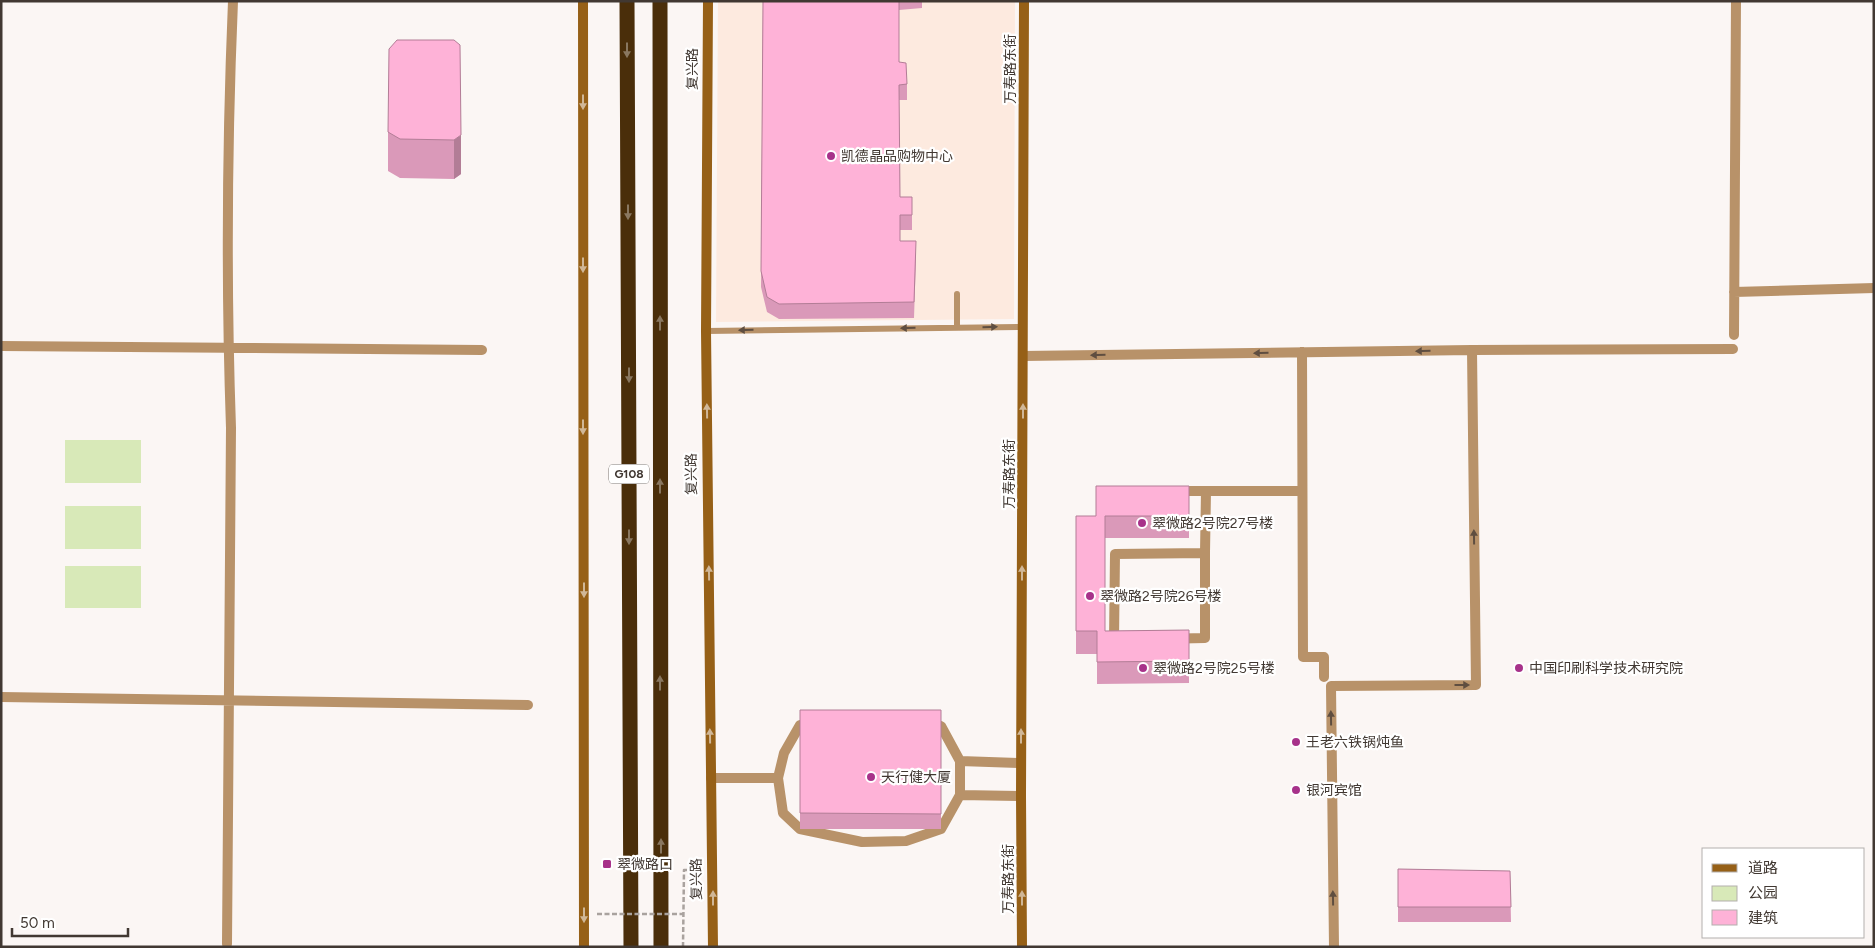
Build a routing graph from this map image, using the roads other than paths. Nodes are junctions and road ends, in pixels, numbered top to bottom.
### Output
1 (233, 1) edge
2 (583, 1) edge
3 (627, 1) edge
4 (660, 1) edge
5 (708, 1) edge
6 (1024, 1) edge
7 (1736, 1) edge
8 (1874, 288) edge
9 (1734, 292) junction
10 (957, 294) dead end
11 (1024, 327) junction
12 (957, 328) junction
13 (706, 331) junction
14 (1734, 335) dead end
15 (1, 346) edge
16 (228, 348) junction
17 (482, 350) dead end
18 (1472, 350) junction
19 (1733, 350) dead end
20 (1302, 352) junction
21 (1024, 356) junction
22 (1168, 491) edge
23 (1206, 491) junction
24 (1302, 491) junction
25 (1205, 553) junction
26 (1324, 677) dead end
27 (1, 697) edge
28 (228, 700) junction
29 (528, 705) dead end
30 (824, 720) edge
31 (917, 720) edge
32 (960, 761) junction
33 (1021, 762) junction
34 (711, 778) junction
35 (778, 778) junction
36 (960, 794) junction
37 (1021, 796) junction
38 (227, 944) dead end
39 (584, 947) edge
40 (631, 947) edge
41 (661, 947) edge
42 (713, 947) edge
43 (1022, 947) edge
44 (1334, 947) edge

1 - 16 street
2 -> 39 street
3 -> 40 highway, G108
41 -> 4 highway, G108
5 - 13 street, 复兴路
6 - 11 street, 万寿路东街
7 - 9 street
8 - 9 street
9 - 14 street
10 - 12 lane
12 -> 11 lane
11 - 21 street, 万寿路东街
12 -> 13 lane
34 -> 13 street, 复兴路
15 - 16 street
16 - 17 street
16 - 28 street
18 - 19 street
18 -> 20 street
44 -> 18 street
20 -> 21 street
20 - 24 street
33 -> 21 street, 万寿路东街
22 - 23 street
23 - 24 street
23 - 25 street
24 - 26 street
25 - 25 street
27 - 28 street
28 - 29 street
28 - 38 street
30 - 35 street
31 - 32 street
32 - 33 street
32 - 36 street
33 - 37 street, 万寿路东街
34 - 35 street
42 -> 34 street, 复兴路
35 - 36 street
36 - 37 street
43 -> 37 street, 万寿路东街

